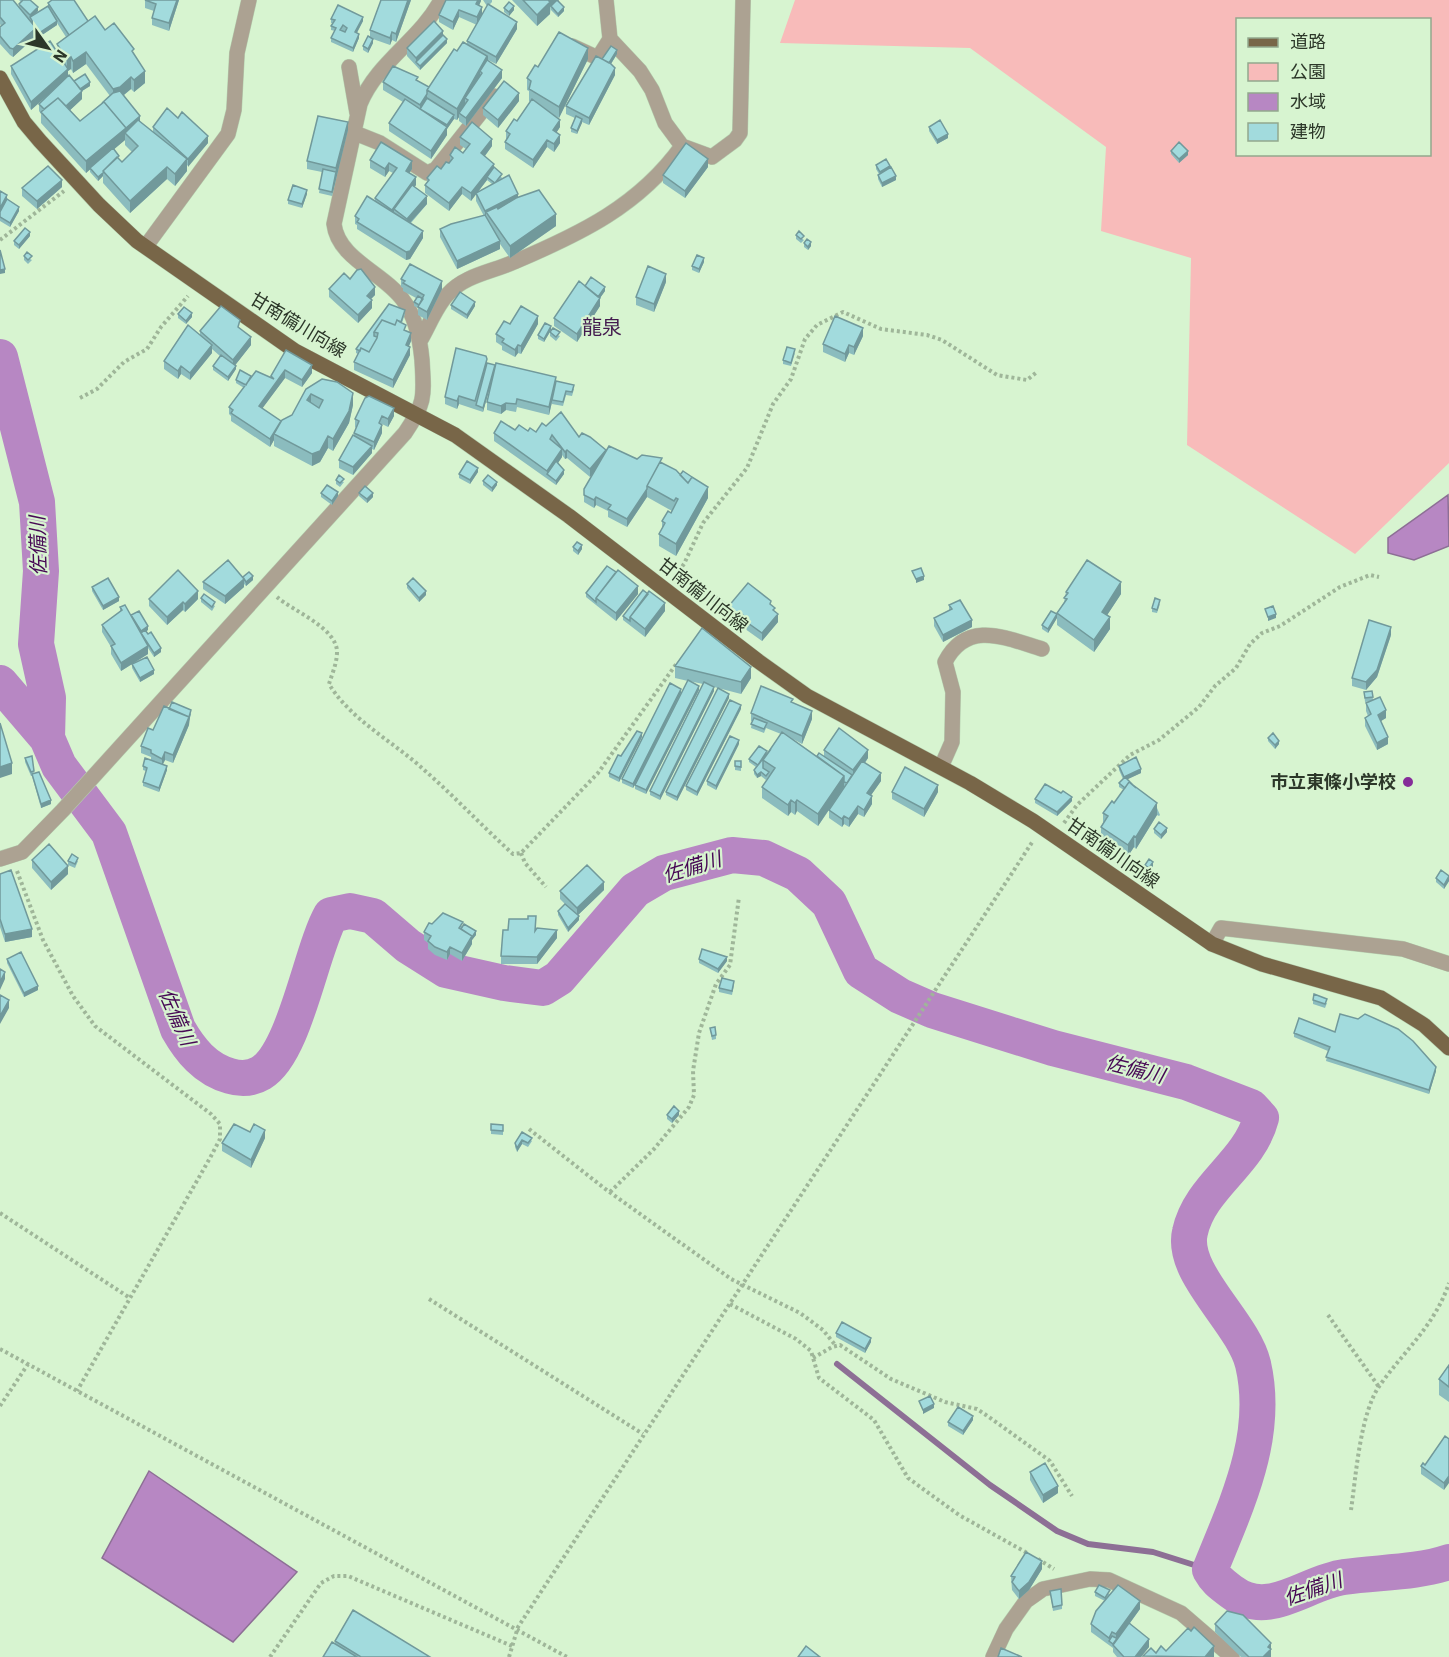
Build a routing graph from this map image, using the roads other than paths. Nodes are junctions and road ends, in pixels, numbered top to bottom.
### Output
1 (249, 0) edge
2 (441, 0) edge
3 (606, 0) edge
4 (743, 0) edge
5 (610, 39) junction
6 (561, 41) edge
7 (349, 67) dead end
8 (0, 78) edge
9 (503, 85) edge
10 (358, 116) junction
11 (354, 133) junction
12 (682, 146) junction
13 (146, 246) junction
14 (420, 341) junction
15 (418, 414) junction
16 (1042, 649) dead end
17 (941, 767) junction
18 (6, 858) edge
19 (1212, 944) junction
20 (1449, 963) edge
21 (1449, 1048) edge
22 (993, 1657) edge
23 (1232, 1657) edge

1 - 13 street
2 - 10 street
3 - 5 street
4 - 12 street
5 - 6 street
5 - 12 street
7 - 10 street
8 - 13 main road, 甘南備川向線
9 - 11 street
10 - 11 street
11 - 14 street
12 - 14 street
13 - 15 main road, 甘南備川向線
14 - 15 street
15 - 17 main road, 甘南備川向線
15 - 18 street
16 - 17 street
17 - 19 main road, 甘南備川向線
19 - 20 street
19 - 21 main road, 甘南備川向線
22 - 23 street

